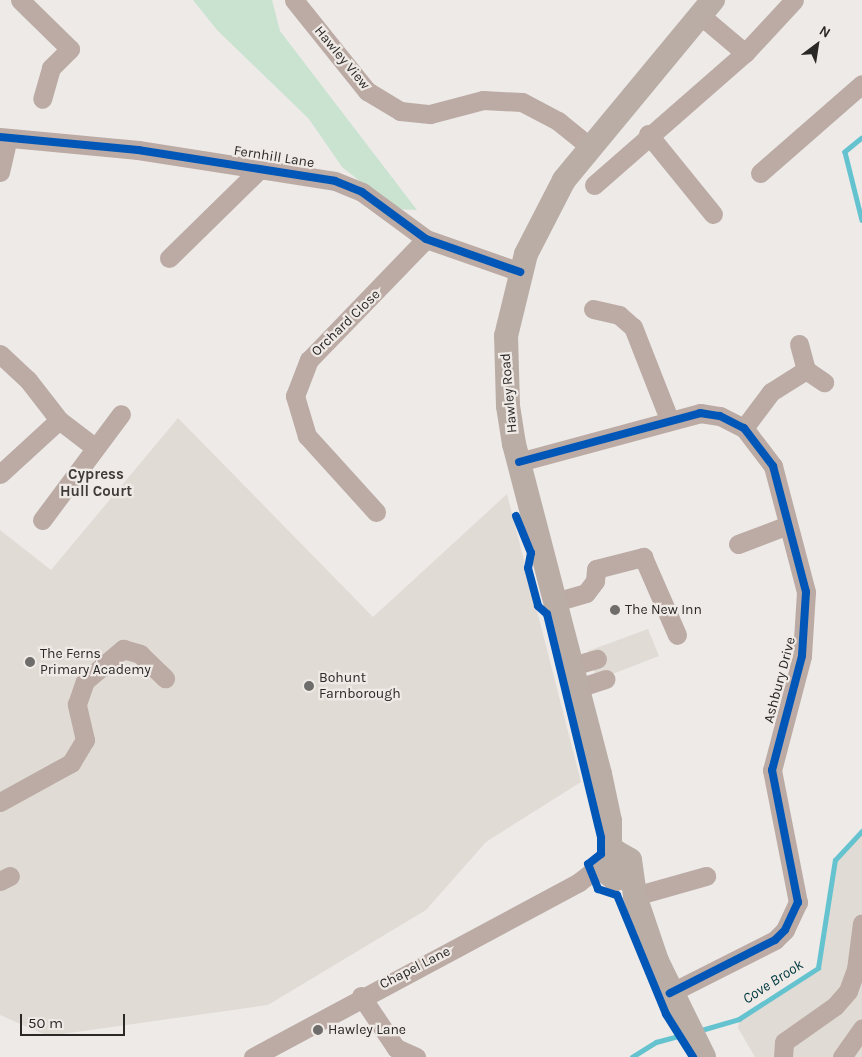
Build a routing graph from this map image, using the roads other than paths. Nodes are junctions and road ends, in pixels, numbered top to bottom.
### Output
1 (294, 0) edge
2 (794, 0) edge
3 (23, 1) edge
4 (707, 7) edge
5 (744, 53) junction
6 (862, 84) edge
7 (42, 99) dead end
8 (648, 134) junction
9 (4, 137) edge
10 (589, 146) junction
11 (262, 167) junction
12 (0, 172) edge
13 (760, 173) dead end
14 (594, 185) dead end
15 (713, 214) dead end
16 (426, 238) junction
17 (169, 258) dead end
18 (520, 272) junction
19 (593, 309) dead end
20 (799, 344) dead end
21 (0, 354) edge
22 (806, 370) junction
23 (824, 382) dead end
24 (121, 414) dead end
25 (669, 419) junction
26 (59, 420) junction
27 (744, 428) junction
28 (93, 446) junction
29 (519, 462) junction
30 (0, 474) edge
31 (376, 512) dead end
32 (42, 520) dead end
33 (788, 525) junction
34 (738, 544) dead end
35 (555, 602) junction
36 (677, 635) dead end
37 (597, 659) dead end
38 (575, 677) junction
39 (165, 678) dead end
40 (606, 679) dead end
41 (0, 802) edge
42 (616, 866) junction
43 (706, 876) dead end
44 (635, 896) junction
45 (862, 923) edge
46 (670, 993) junction
47 (361, 996) junction
48 (862, 1028) edge
49 (703, 1056) edge
50 (253, 1057) edge
51 (416, 1057) edge
52 (783, 1057) edge
53 (842, 1057) edge

1 - 10 street, Hawley View
2 - 5 street
3 - 7 street
4 - 5 street, Hawley Road
4 - 10 main road, Hawley Road
5 - 8 street
6 - 13 street
8 - 14 street
8 - 15 street
9 - 11 street, Fernhill Lane
9 - 12 street
10 - 18 main road, Hawley Road
11 - 16 street, Fernhill Lane
11 - 17 street
16 - 18 street, Fernhill Lane
16 - 31 street, Orchard Close
18 - 29 main road, Hawley Road
19 - 25 street
20 - 22 street
21 - 26 street
22 - 23 street
22 - 27 street
24 - 28 street
25 - 27 street, Ashbury Drive
25 - 29 street, Ashbury Drive
26 - 28 street
26 - 30 street
27 - 33 street, Ashbury Drive
28 - 32 street
29 - 35 main road, Hawley Road
33 - 34 street
33 - 46 street, Ashbury Drive
35 - 36 street
35 - 38 main road, Hawley Road
37 - 38 street
38 - 40 street
38 - 42 main road, Hawley Road
39 - 41 street
42 - 44 main road
42 - 47 street, Chapel Lane
43 - 44 street
44 - 46 main road
45 - 52 street
46 - 49 main road
47 - 50 street, Chapel Lane
47 - 51 street
48 - 53 street

